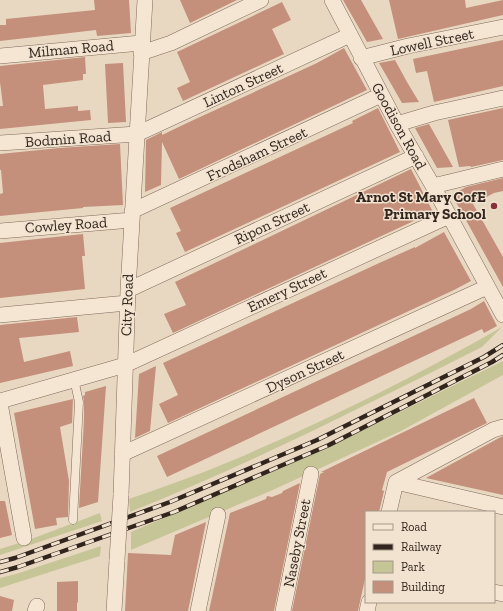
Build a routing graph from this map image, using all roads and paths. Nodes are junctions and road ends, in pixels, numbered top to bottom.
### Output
1 (145, 0) edge
2 (261, 0) edge
3 (332, 0) edge
4 (503, 27) edge
5 (350, 35) junction
6 (141, 48) junction
7 (0, 56) edge
8 (361, 58) junction
9 (382, 95) junction
10 (503, 98) edge
11 (397, 124) junction
12 (136, 134) junction
13 (0, 143) edge
14 (416, 156) junction
15 (503, 168) edge
16 (433, 186) junction
17 (132, 216) junction
18 (449, 216) junction
19 (0, 230) edge
20 (487, 287) junction
21 (127, 296) junction
22 (0, 315) edge
23 (503, 315) edge
24 (125, 365) junction
25 (74, 379) junction
26 (0, 402) edge
27 (503, 427) edge
28 (122, 454) junction
29 (311, 474) dead end
30 (396, 482) junction
31 (503, 507) edge
32 (389, 511) edge
33 (218, 515) dead end
34 (73, 520) dead end
35 (24, 538) dead end
36 (114, 611) edge
37 (198, 611) edge
38 (283, 611) edge

1 - 6 street, City Road
2 - 6 street, Milman Road
3 - 5 street, Goodison Road
4 - 8 street, Lowell Street
5 - 8 street, Goodison Road
5 - 12 street, Linton Street
6 - 7 street, Milman Road
6 - 12 street, City Road
8 - 9 street, Goodison Road
9 - 11 street, Goodison Road
9 - 17 street, Frodsham Street
10 - 11 street
11 - 14 street, Goodison Road
12 - 13 street, Bodmin Road
12 - 17 street, City Road
14 - 16 street, Goodison Road
14 - 21 street, Ripon Street
15 - 16 street
16 - 18 street, Goodison Road
17 - 19 street, Cowley Road
17 - 21 street, City Road
18 - 20 street, Goodison Road
18 - 24 street, Emery Street
20 - 23 street, Goodison Road
20 - 28 street, Dyson Street
21 - 22 street, Ripon Street
21 - 24 street, City Road
24 - 25 street, Emery Street
24 - 28 street, City Road
25 - 26 street, Emery Street
25 - 34 lane
26 - 35 street
27 - 30 street
28 - 36 street, City Road, bridge
29 - 38 street, Naseby Street
30 - 31 street
30 - 32 street
33 - 37 street

